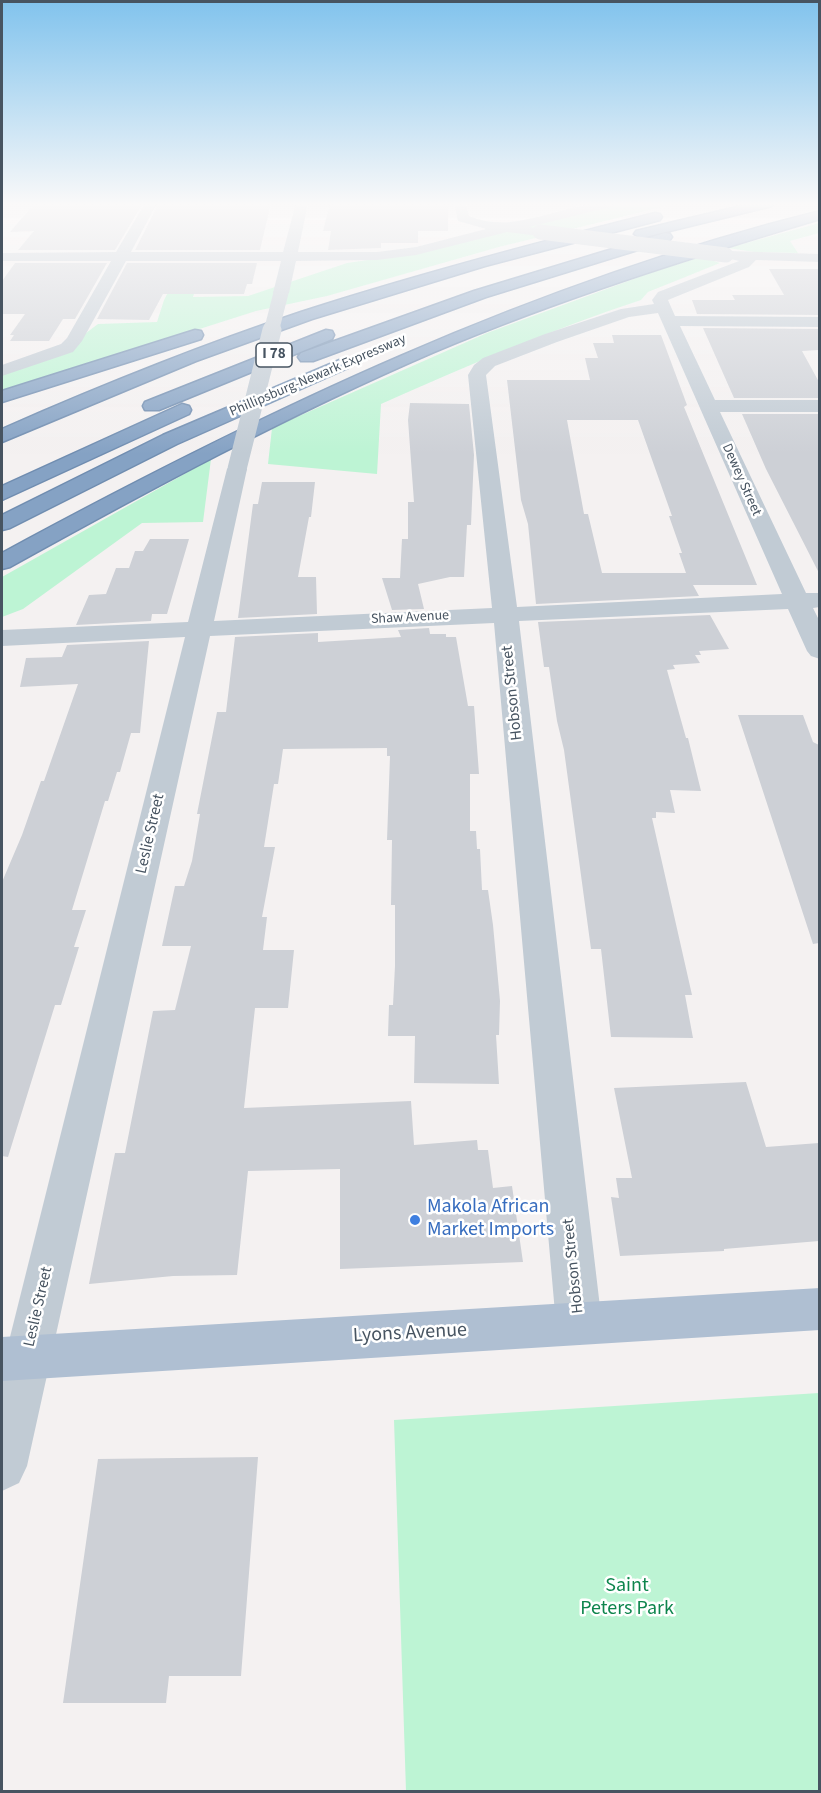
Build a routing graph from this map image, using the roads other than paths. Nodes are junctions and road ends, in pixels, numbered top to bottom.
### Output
1 (105, 287) edge
2 (283, 287) edge
3 (378, 287) edge
4 (401, 287) edge
5 (453, 287) edge
6 (469, 287) edge
7 (505, 287) edge
8 (552, 287) edge
9 (594, 287) edge
10 (685, 287) edge
11 (667, 315) junction
12 (248, 320) dead end
13 (819, 322) edge
14 (402, 340) dead end
15 (361, 357) dead end
16 (2, 371) edge
17 (2, 398) edge
18 (708, 406) junction
19 (819, 406) edge
20 (2, 411) edge
21 (137, 412) dead end
22 (2, 436) edge
23 (2, 451) edge
24 (2, 494) edge
25 (2, 523) edge
26 (2, 562) edge
27 (807, 600) edge
28 (504, 614) junction
29 (200, 627) junction
30 (2, 638) edge
31 (819, 651) edge
32 (819, 1309) edge
33 (579, 1324) junction
34 (14, 1358) edge
35 (2, 1466) edge

1 - 16 street
2 - 29 street, Leslie Street, bridge
3 - 12 highway
4 - 22 highway, I 78
5 - 23 highway
6 - 21 highway, Phillipsburg-Newark Expressway / I 78
7 - 24 highway, Phillipsburg-Newark Expressway / I 78
8 - 14 highway, Phillipsburg-Newark Expressway
9 - 26 highway
10 - 11 street
11 - 13 street
11 - 18 street, Dewey Street
11 - 28 street, Hobson Street
15 - 25 highway, Phillipsburg-Newark Expressway / I 78
17 - 20 highway
18 - 19 street
18 - 27 street, Dewey Street
27 - 28 street, Shaw Avenue
27 - 31 street, Dewey Street
28 - 29 street, Shaw Avenue
28 - 33 street, Hobson Street
29 - 30 street, Shaw Avenue
29 - 34 street, Leslie Street
32 - 33 main road, Lyons Avenue
33 - 34 main road, Lyons Avenue
34 - 35 street, Leslie Street

